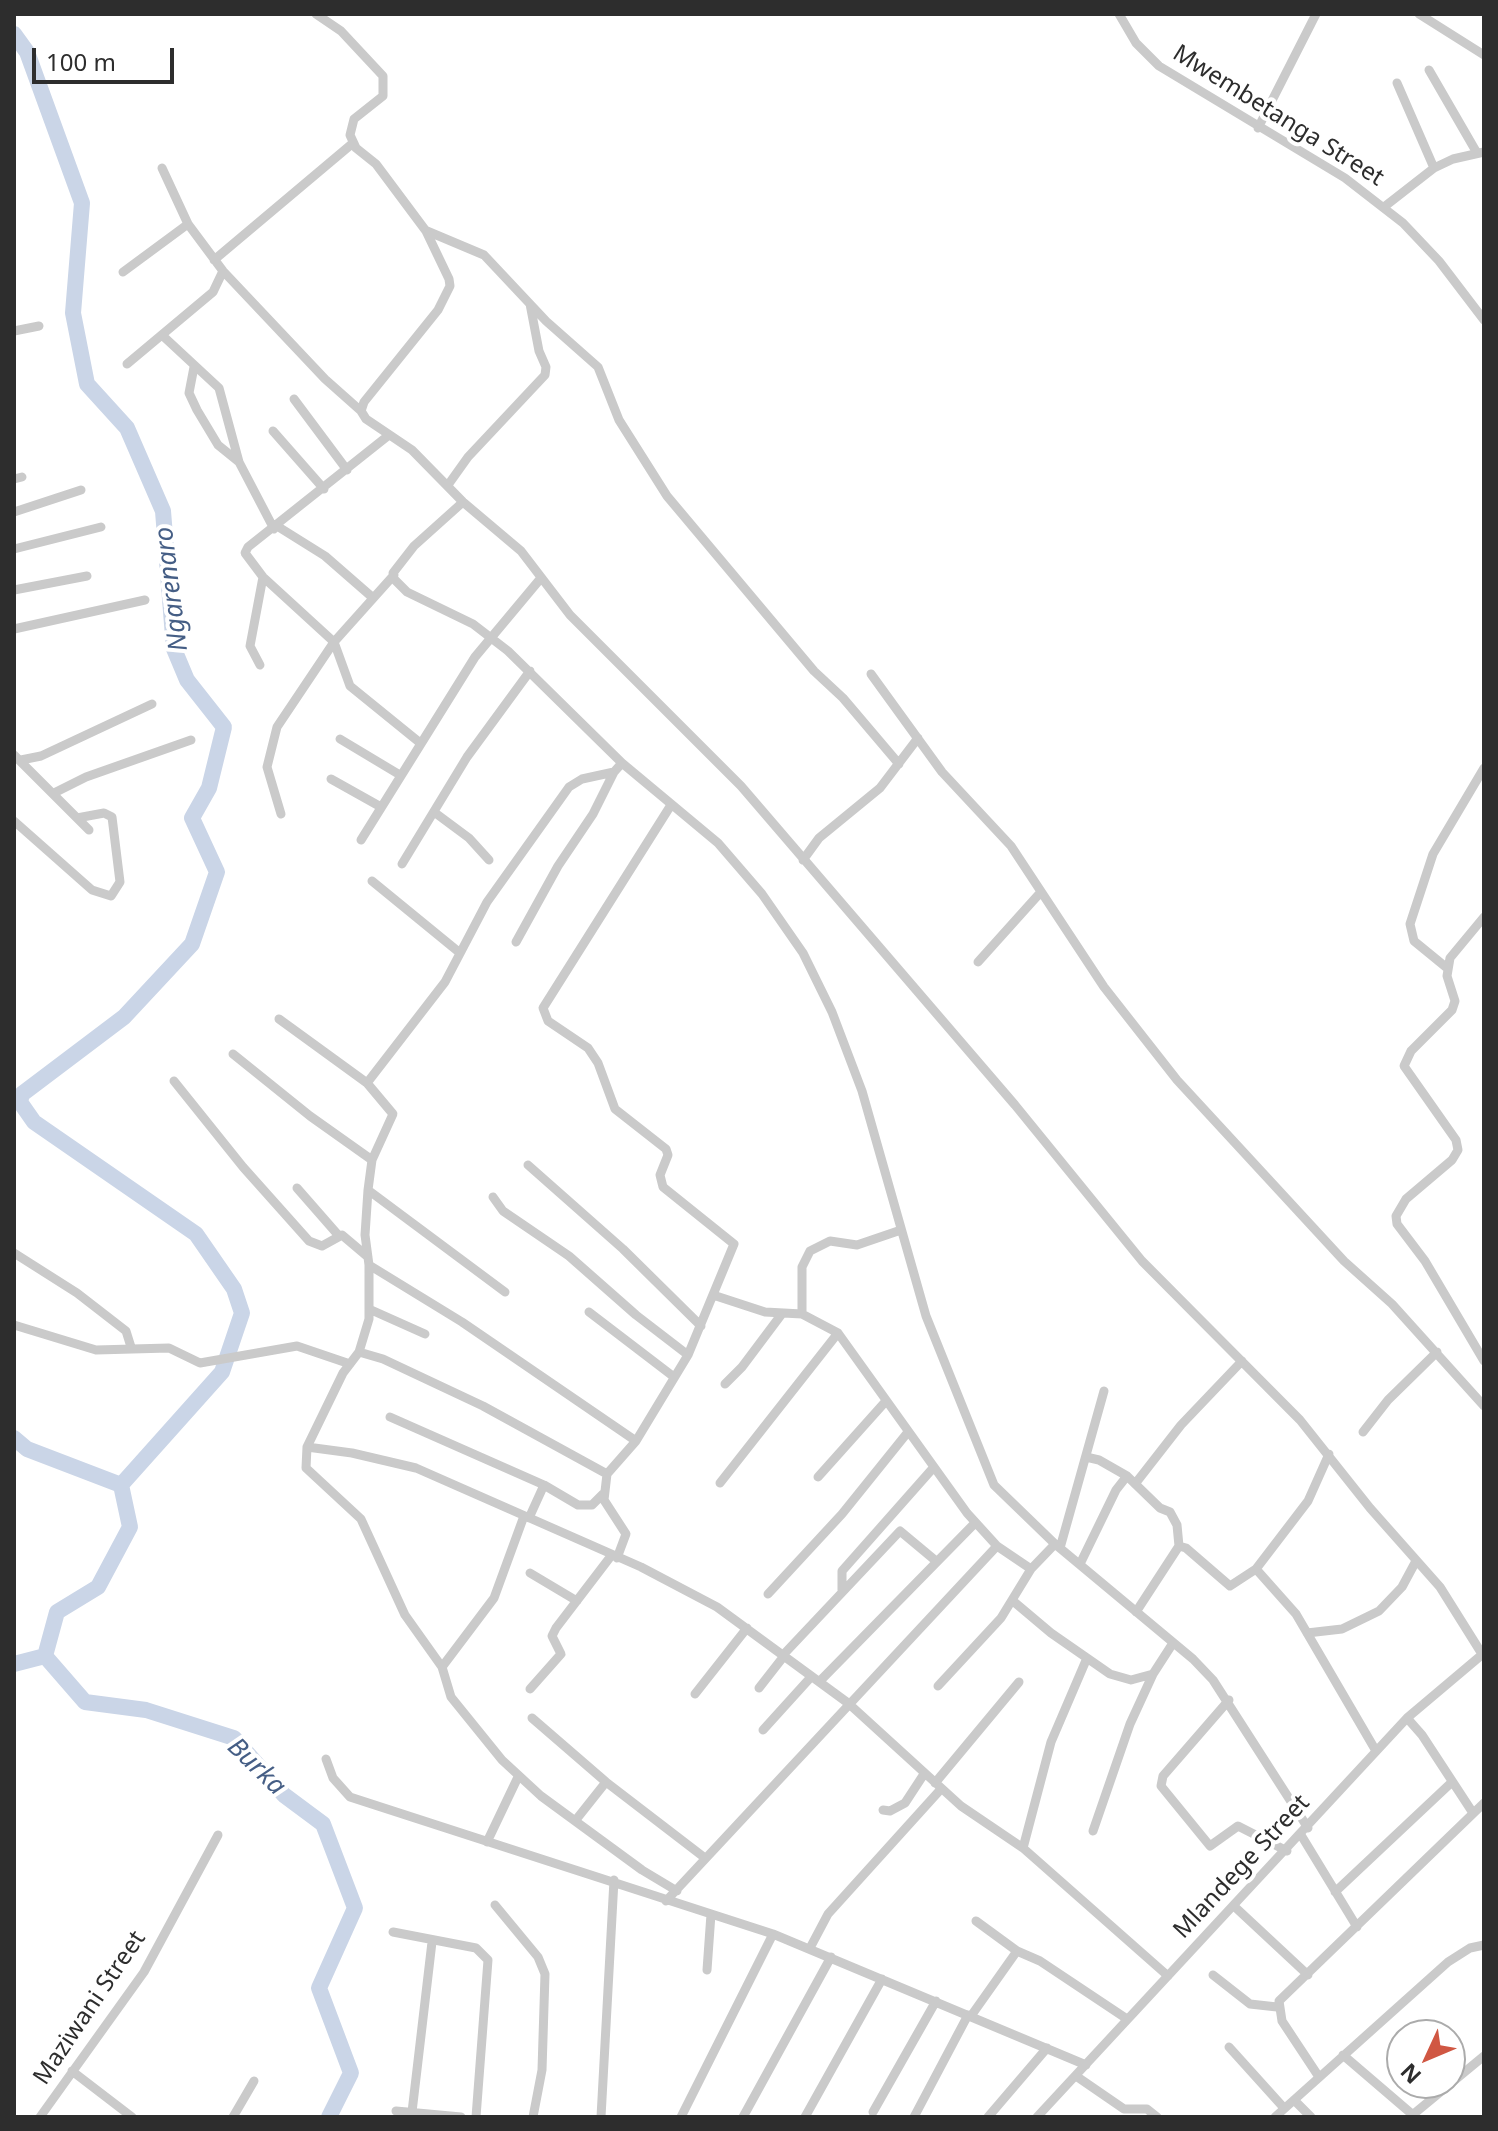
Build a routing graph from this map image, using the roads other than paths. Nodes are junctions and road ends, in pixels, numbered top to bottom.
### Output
1 (316, 14) edge
2 (1119, 14) edge
3 (1316, 14) edge
4 (1419, 14) edge
5 (1484, 55) edge
6 (1429, 70) dead end
7 (1397, 83) dead end
8 (1258, 128) junction
9 (353, 143) junction
10 (1481, 153) edge
11 (162, 168) dead end
12 (1434, 168) junction
13 (1384, 207) junction
14 (188, 224) junction
15 (426, 231) junction
16 (214, 260) junction
17 (223, 271) junction
18 (123, 272) dead end
19 (530, 304) junction
20 (1484, 320) edge
21 (39, 326) dead end
22 (14, 331) edge
23 (163, 336) junction
24 (127, 364) dead end
25 (194, 367) junction
26 (294, 399) dead end
27 (361, 411) junction
28 (273, 431) dead end
29 (389, 435) junction
30 (239, 462) junction
31 (347, 470) junction
32 (448, 485) junction
33 (324, 489) junction
34 (81, 490) dead end
35 (463, 502) junction
36 (14, 512) edge
37 (101, 527) dead end
38 (275, 527) junction
39 (14, 549) edge
40 (394, 575) junction
41 (87, 576) dead end
42 (263, 577) junction
43 (541, 578) junction
44 (14, 590) edge
45 (372, 597) junction
46 (145, 600) dead end
47 (14, 629) edge
48 (490, 636) junction
49 (334, 642) junction
50 (260, 665) dead end
51 (530, 671) junction
52 (871, 674) dead end
53 (152, 704) dead end
54 (918, 738) junction
55 (340, 739) dead end
56 (191, 740) dead end
57 (419, 742) junction
58 (18, 758) edge
59 (622, 763) junction
60 (899, 764) junction
61 (1484, 768) edge
62 (614, 772) junction
63 (400, 775) junction
64 (331, 779) dead end
65 (54, 793) junction
66 (671, 805) junction
67 (381, 807) junction
68 (434, 812) junction
69 (281, 814) dead end
70 (77, 818) junction
71 (14, 821) edge
72 (89, 830) dead end
73 (361, 840) dead end
74 (489, 860) dead end
75 (803, 860) junction
76 (402, 864) dead end
77 (372, 881) dead end
78 (1040, 893) junction
79 (1484, 917) edge
80 (516, 942) dead end
81 (460, 953) junction
82 (978, 962) dead end
83 (1447, 968) junction
84 (279, 1019) dead end
85 (233, 1054) dead end
86 (174, 1081) dead end
87 (367, 1083) junction
88 (372, 1160) junction
89 (528, 1165) dead end
90 (297, 1188) dead end
91 (368, 1190) junction
92 (493, 1197) dead end
93 (901, 1230) junction
94 (339, 1236) junction
95 (14, 1253) edge
96 (369, 1261) junction
97 (505, 1292) dead end
98 (713, 1295) junction
99 (369, 1309) junction
100 (589, 1312) dead end
101 (802, 1314) junction
102 (781, 1315) junction
103 (14, 1325) edge
104 (701, 1326) junction
105 (838, 1333) junction
106 (425, 1334) dead end
107 (131, 1347) junction
108 (359, 1352) junction
109 (1437, 1352) junction
110 (688, 1355) junction
111 (1242, 1361) junction
112 (1484, 1361) edge
113 (350, 1364) junction
114 (674, 1377) junction
115 (725, 1384) dead end
116 (1104, 1391) dead end
117 (886, 1401) junction
118 (1484, 1406) edge
119 (390, 1417) dead end
120 (908, 1432) junction
121 (1363, 1432) dead end
122 (636, 1441) junction
123 (307, 1447) junction
124 (1329, 1454) junction
125 (1086, 1457) junction
126 (934, 1467) junction
127 (607, 1474) junction
128 (1127, 1476) junction
129 (818, 1477) dead end
130 (720, 1483) dead end
131 (1135, 1484) junction
132 (544, 1485) junction
133 (603, 1494) junction
134 (527, 1517) junction
135 (975, 1523) junction
136 (997, 1546) junction
137 (1058, 1546) junction
138 (1179, 1546) junction
139 (614, 1557) junction
140 (936, 1561) junction
141 (1416, 1561) junction
142 (1080, 1564) junction
143 (1031, 1569) junction
144 (1256, 1569) junction
145 (530, 1573) dead end
146 (842, 1590) junction
147 (768, 1594) dead end
148 (577, 1601) junction
149 (1013, 1601) junction
150 (1136, 1612) junction
151 (747, 1628) junction
152 (1307, 1633) junction
153 (1173, 1643) junction
154 (1483, 1654) edge
155 (784, 1655) junction
156 (1087, 1658) junction
157 (442, 1667) junction
158 (1153, 1674) junction
159 (816, 1679) junction
160 (1019, 1682) dead end
161 (938, 1686) dead end
162 (759, 1688) dead end
163 (530, 1689) dead end
164 (695, 1694) dead end
165 (1229, 1700) junction
166 (848, 1703) junction
167 (532, 1718) dead end
168 (1407, 1718) junction
169 (763, 1730) dead end
170 (1376, 1751) junction
171 (326, 1759) dead end
172 (924, 1774) junction
173 (518, 1777) junction
174 (606, 1782) junction
175 (1452, 1782) junction
176 (938, 1786) junction
177 (1484, 1803) edge
178 (883, 1810) dead end
179 (1473, 1813) junction
180 (575, 1821) junction
181 (1093, 1831) dead end
182 (1304, 1831) junction
183 (218, 1835) dead end
184 (487, 1842) junction
185 (1023, 1848) junction
186 (1287, 1851) junction
187 (705, 1858) junction
188 (614, 1880) junction
189 (677, 1891) junction
190 (1335, 1892) junction
191 (666, 1901) junction
192 (495, 1905) dead end
193 (1235, 1907) junction
194 (711, 1914) junction
195 (976, 1921) dead end
196 (1357, 1927) junction
197 (393, 1932) dead end
198 (773, 1934) junction
199 (432, 1942) junction
200 (1484, 1945) edge
201 (810, 1948) junction
202 (1017, 1951) junction
203 (831, 1957) junction
204 (707, 1970) dead end
205 (1213, 1975) dead end
206 (1308, 1975) junction
207 (1168, 1976) junction
208 (882, 1979) junction
209 (936, 2001) junction
210 (1277, 2007) junction
211 (969, 2015) junction
212 (1127, 2019) junction
213 (1229, 2047) dead end
214 (1047, 2048) junction
215 (1343, 2055) junction
216 (1484, 2056) edge
217 (1086, 2065) junction
218 (72, 2071) junction
219 (1076, 2076) junction
220 (1319, 2077) junction
221 (254, 2081) dead end
222 (1294, 2100) junction
223 (1284, 2108) junction
224 (396, 2111) dead end
225 (412, 2112) junction
226 (873, 2112) dead end
227 (1411, 2116) edge
228 (40, 2117) edge
229 (132, 2117) edge
230 (233, 2117) edge
231 (461, 2117) edge
232 (476, 2117) edge
233 (533, 2117) edge
234 (601, 2117) edge
235 (681, 2117) edge
236 (743, 2117) edge
237 (805, 2117) edge
238 (914, 2117) edge
239 (988, 2117) edge
240 (1037, 2117) edge
241 (1157, 2117) edge
242 (1275, 2117) edge
243 (1311, 2117) edge

1 - 9 street
2 - 8 street, Mwembetanga Street
3 - 8 street
4 - 5 street
6 - 10 street
7 - 12 street
8 - 13 street, Mwembetanga Street
9 - 15 street
9 - 16 street
10 - 12 street
11 - 14 street
12 - 13 street
13 - 20 street, Mwembetanga Street
14 - 16 street
14 - 18 street
15 - 19 street
15 - 27 street
16 - 17 street
17 - 23 street
17 - 27 street
19 - 32 street
19 - 60 street
21 - 22 street
23 - 24 street
23 - 25 street
25 - 30 street
25 - 30 street
26 - 31 street
27 - 29 street
28 - 33 street
29 - 31 street
29 - 32 street
30 - 38 street
31 - 33 street
32 - 35 street
33 - 38 street
34 - 36 street
35 - 40 street
35 - 43 street
37 - 39 street
38 - 42 street
38 - 45 street
40 - 45 street
40 - 48 street
41 - 44 street
42 - 49 street
42 - 50 street
43 - 48 street
43 - 75 street
45 - 49 street
46 - 47 street
48 - 51 street
48 - 57 street
49 - 57 street
49 - 69 street
51 - 59 street
51 - 68 street
52 - 54 street
53 - 58 street
54 - 60 street
54 - 78 street
55 - 63 street
56 - 65 street
57 - 63 street
58 - 65 street
59 - 62 street
59 - 66 street
60 - 75 street
61 - 83 street
62 - 80 street
62 - 81 street
63 - 67 street
64 - 67 street
65 - 70 street
66 - 93 street
66 - 98 street
67 - 73 street
68 - 74 street
68 - 76 street
70 - 71 street
70 - 72 street
75 - 111 street
77 - 81 street
78 - 82 street
78 - 109 street
79 - 83 street
81 - 87 street
83 - 112 street
84 - 87 street
85 - 88 street
86 - 94 street
87 - 88 street
88 - 91 street
89 - 104 street
90 - 94 street
91 - 96 street
91 - 97 street
92 - 110 street
93 - 101 street
93 - 137 street
94 - 96 street
95 - 107 street
96 - 99 street
96 - 122 street
98 - 102 street
98 - 104 street
99 - 106 street
99 - 108 street
100 - 114 street
101 - 102 street
101 - 105 street
102 - 115 street
103 - 107 street
104 - 110 street
105 - 117 street
105 - 130 street
107 - 113 street
108 - 113 street
108 - 127 street
109 - 118 street
109 - 121 street
110 - 114 street
111 - 124 street
111 - 131 street
113 - 123 street
114 - 122 street
116 - 125 street
117 - 120 street
117 - 129 street
119 - 132 street
120 - 126 street
120 - 147 street
122 - 127 street
123 - 134 street
123 - 157 street
124 - 141 street
124 - 144 street
125 - 128 street
125 - 137 street
126 - 135 street
126 - 146 street
127 - 133 street
128 - 131 street
128 - 142 street
131 - 138 street
132 - 133 street
132 - 134 street
133 - 139 street
134 - 139 street
134 - 157 street
135 - 136 street
135 - 140 street
136 - 143 street
136 - 166 street
137 - 142 street
137 - 143 street
138 - 144 street
138 - 150 street
139 - 148 street
139 - 151 street
140 - 146 street
140 - 159 street
141 - 152 street
141 - 154 street
142 - 150 street
143 - 149 street
144 - 152 street
145 - 148 street
146 - 155 street
148 - 163 street
149 - 156 street
149 - 161 street
150 - 153 street
151 - 155 street
151 - 164 street
152 - 170 street
153 - 158 street
153 - 165 street
154 - 168 street, Mlandege Street
155 - 159 street
155 - 162 street
156 - 158 street
156 - 185 street
157 - 173 street
158 - 181 street
159 - 166 street
159 - 169 street
160 - 176 street
165 - 182 street
165 - 186 street
166 - 172 street
166 - 187 street
167 - 174 street
168 - 170 street, Mlandege Street
168 - 175 street
170 - 182 street, Mlandege Street
171 - 184 street
172 - 176 street
172 - 178 street
173 - 180 street
173 - 184 street
174 - 180 street
174 - 187 street
175 - 179 street
175 - 190 street
176 - 185 street
176 - 201 street
177 - 179 street
179 - 196 street
180 - 189 street
182 - 186 street, Mlandege Street
182 - 190 street
183 - 218 street, Maziwani Street
184 - 188 street
185 - 207 street
186 - 193 street, Mlandege Street
187 - 189 street
188 - 191 street
188 - 234 street
189 - 191 street
190 - 196 street
191 - 194 street
192 - 233 street
193 - 206 street
193 - 207 street, Mlandege Street
194 - 198 street
194 - 204 street
195 - 202 street
196 - 206 street
197 - 199 street
198 - 201 street
198 - 235 street
199 - 225 street
199 - 232 street
200 - 215 street
201 - 203 street
202 - 211 street
202 - 212 street
203 - 208 street
203 - 236 street
205 - 210 street
206 - 210 street
207 - 212 street, Mlandege Street
208 - 209 street
208 - 237 street
209 - 211 street
209 - 226 street
210 - 220 street
211 - 214 street
211 - 238 street
212 - 217 street, Mlandege Street
213 - 223 street
214 - 217 street
214 - 239 street
215 - 220 street
215 - 227 street
216 - 227 street
217 - 219 street, Mlandege Street
218 - 228 street, Maziwani Street
218 - 229 street
219 - 240 street, Mlandege Street
219 - 241 street
220 - 222 street
221 - 230 street
222 - 223 street
222 - 243 street
223 - 242 street
224 - 225 street
225 - 231 street

